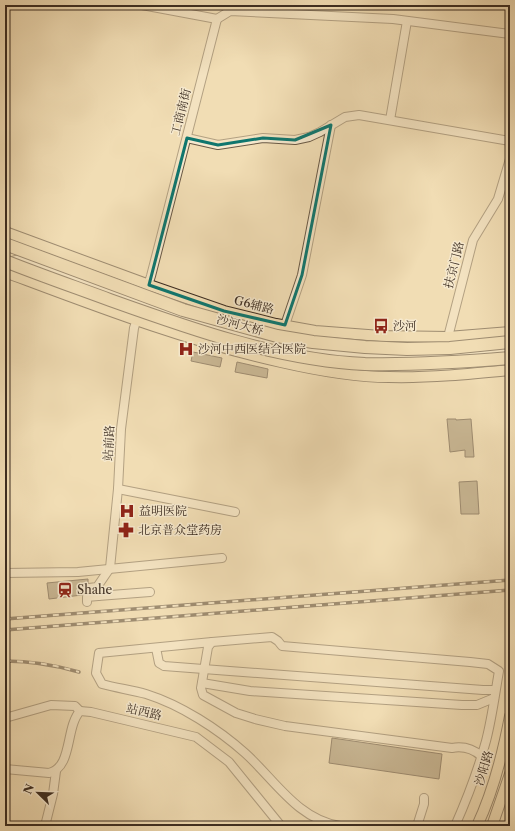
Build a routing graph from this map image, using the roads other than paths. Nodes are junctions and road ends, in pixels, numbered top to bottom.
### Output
1 (142, 5) edge
2 (217, 19) junction
3 (407, 21) junction
4 (510, 34) edge
5 (390, 120) junction
6 (331, 125) junction
7 (186, 138) junction
8 (510, 140) edge
9 (510, 159) edge
10 (5, 232) edge
11 (5, 244) edge
12 (5, 262) edge
13 (5, 272) edge
14 (149, 285) junction
15 (143, 303) junction
16 (137, 321) junction
17 (285, 325) junction
18 (510, 332) edge
19 (448, 337) junction
20 (510, 342) edge
21 (510, 353) edge
22 (510, 358) edge
23 (510, 370) edge
24 (118, 489) junction
25 (235, 512) dead end
26 (222, 558) dead end
27 (110, 568) junction
28 (5, 573) edge
29 (150, 592) dead end
30 (98, 596) junction
31 (87, 602) dead end
32 (212, 642) junction
33 (156, 648) junction
34 (204, 668) junction
35 (202, 683) junction
36 (495, 694) junction
37 (80, 711) junction
38 (510, 716) edge
39 (5, 718) edge
40 (481, 756) junction
41 (5, 769) edge
42 (56, 771) junction
43 (510, 774) edge
44 (424, 798) dead end
45 (45, 826) edge
46 (281, 826) edge
47 (340, 826) edge
48 (417, 826) edge
49 (455, 826) edge
50 (477, 826) edge
51 (492, 826) edge

1 - 2 street
2 - 3 street
2 - 7 street, 工商南街
3 - 4 street
3 - 5 street
5 - 6 street
5 - 8 street
6 - 7 street
6 - 17 street
7 - 14 street, 工商南街
9 - 19 street, 扶京门路
10 - 14 main road, G6辅路
11 - 20 highway, 沙河大桥, bridge
12 - 15 street
12 - 22 highway, 沙河大桥, bridge
13 - 16 main road
14 - 15 street, 工商南街
14 - 17 main road, G6辅路
15 - 16 street, 站前路
15 - 21 street
16 - 23 main road
16 - 24 street, 站前路
17 - 19 main road, G6辅路
18 - 19 main road, G6辅路
24 - 25 street
24 - 27 street, 站前路
26 - 27 street
27 - 28 street
27 - 30 street
29 - 30 street
30 - 31 street
32 - 33 street
32 - 34 street
32 - 36 street
33 - 34 street
33 - 47 street
34 - 35 street
34 - 36 street
35 - 36 street
35 - 40 street
36 - 40 street
37 - 39 street, 站西路
37 - 42 street
37 - 46 street, 站西路
38 - 50 main road, 沙阳路
40 - 49 street
41 - 42 street
42 - 45 street
43 - 51 main road
44 - 48 street

